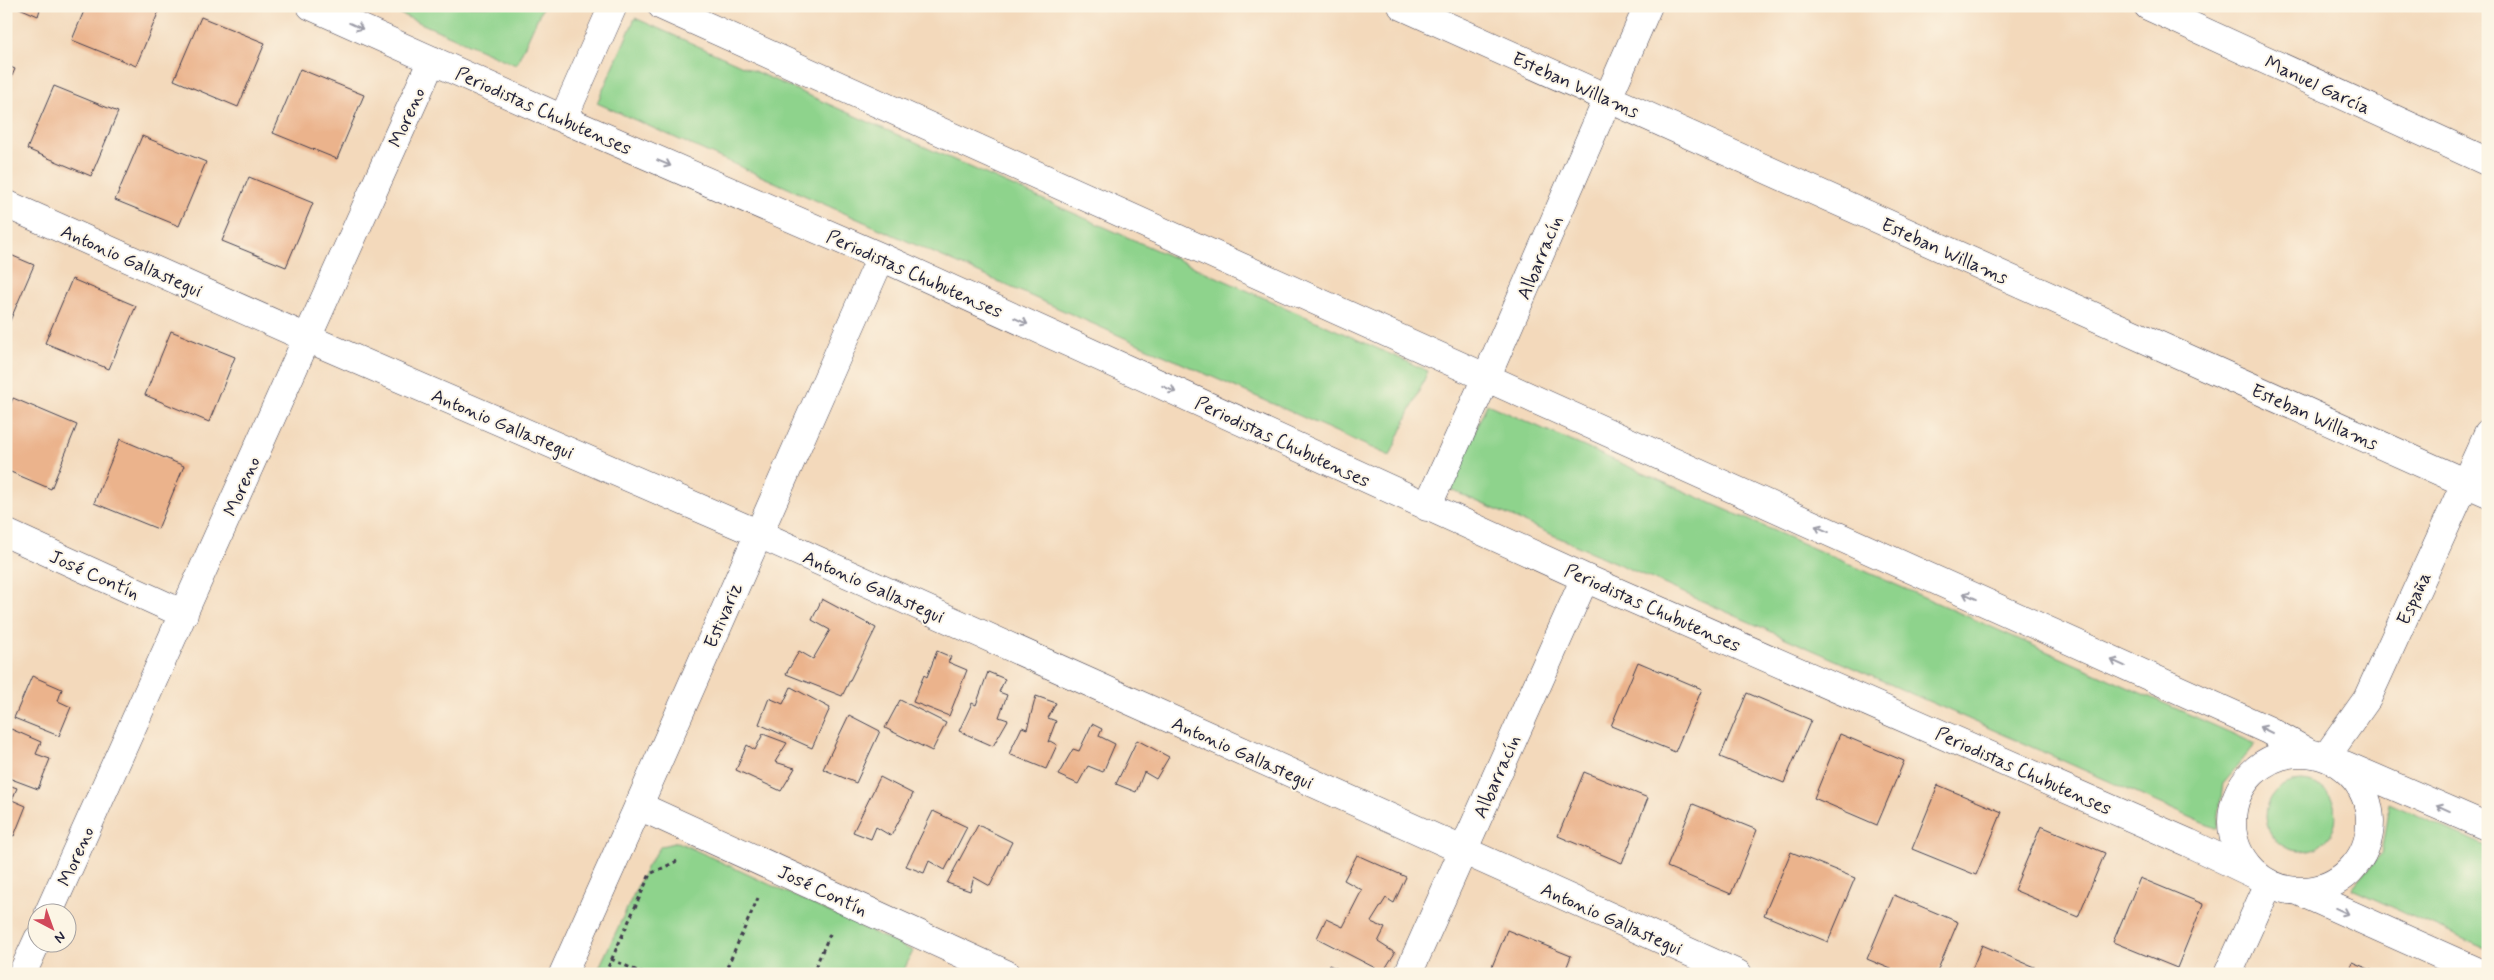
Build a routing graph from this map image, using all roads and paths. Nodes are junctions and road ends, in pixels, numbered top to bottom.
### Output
1 (311, 6) edge
2 (613, 6) edge
3 (662, 6) edge
4 (1402, 6) edge
5 (1648, 6) edge
6 (2148, 6) edge
7 (432, 60) junction
8 (1607, 98) junction
9 (563, 119) junction
10 (2488, 162) edge
11 (6, 204) edge
12 (881, 257) junction
13 (307, 338) junction
14 (1486, 378) junction
15 (2488, 433) edge
16 (2477, 488) edge
17 (1427, 507) junction
18 (6, 533) edge
19 (757, 533) junction
20 (1585, 578) junction
21 (184, 614) junction
22 (2322, 756) junction
23 (639, 806) junction
24 (2488, 828) edge
25 (1462, 852) junction
26 (678, 860) dead end
27 (2262, 879) junction
28 (2298, 891) junction
29 (749, 894) dead end
30 (758, 898) junction
31 (766, 901) dead end
32 (54, 902) edge
33 (823, 928) dead end
34 (831, 932) junction
35 (839, 936) dead end
36 (32, 952) edge
37 (611, 959) junction
38 (22, 974) edge
39 (562, 974) edge
40 (605, 974) edge
41 (644, 974) edge
42 (724, 974) edge
43 (812, 974) edge
44 (1006, 974) edge
45 (1408, 974) edge
46 (1738, 974) edge
47 (2228, 974) edge
48 (2483, 974) edge

1 -> 7 street, Periodistas Chubutenses
2 - 9 street
3 - 14 street
4 - 8 street, Esteban Willams
5 - 8 street, Albarracín
6 - 10 street, Manuel García
7 - 9 street, Periodistas Chubutenses
7 - 13 street, Moreno
8 - 14 street, Albarracín
8 - 16 street, Esteban Willams
9 -> 12 street, Periodistas Chubutenses
11 - 13 street, Antonio Gallastegui
12 -> 17 street, Periodistas Chubutenses
12 - 19 street, Estivariz
13 - 19 street, Antonio Gallastegui
13 - 21 street, Moreno
14 - 17 street, Albarracín
22 -> 14 street
15 - 16 street, España
16 - 22 street, España
17 - 20 street, Periodistas Chubutenses
18 - 21 street, José Contín
19 - 23 street, Estivariz
19 - 25 street, Antonio Gallastegui
20 - 25 street, Albarracín
20 - 27 street, Periodistas Chubutenses
21 - 32 street, Moreno
24 -> 22 street
22 - 27 street
22 - 28 street
23 - 39 street, Estivariz
23 - 44 street, José Contín
25 - 45 street, Albarracín
25 - 46 street, Antonio Gallastegui
26 - 37 path
27 - 28 street
27 - 47 street
28 -> 48 street
29 - 30 path
30 - 31 path
30 - 42 path
33 - 34 path
34 - 35 path
34 - 43 path
36 - 38 street
37 - 40 path
37 - 41 path

